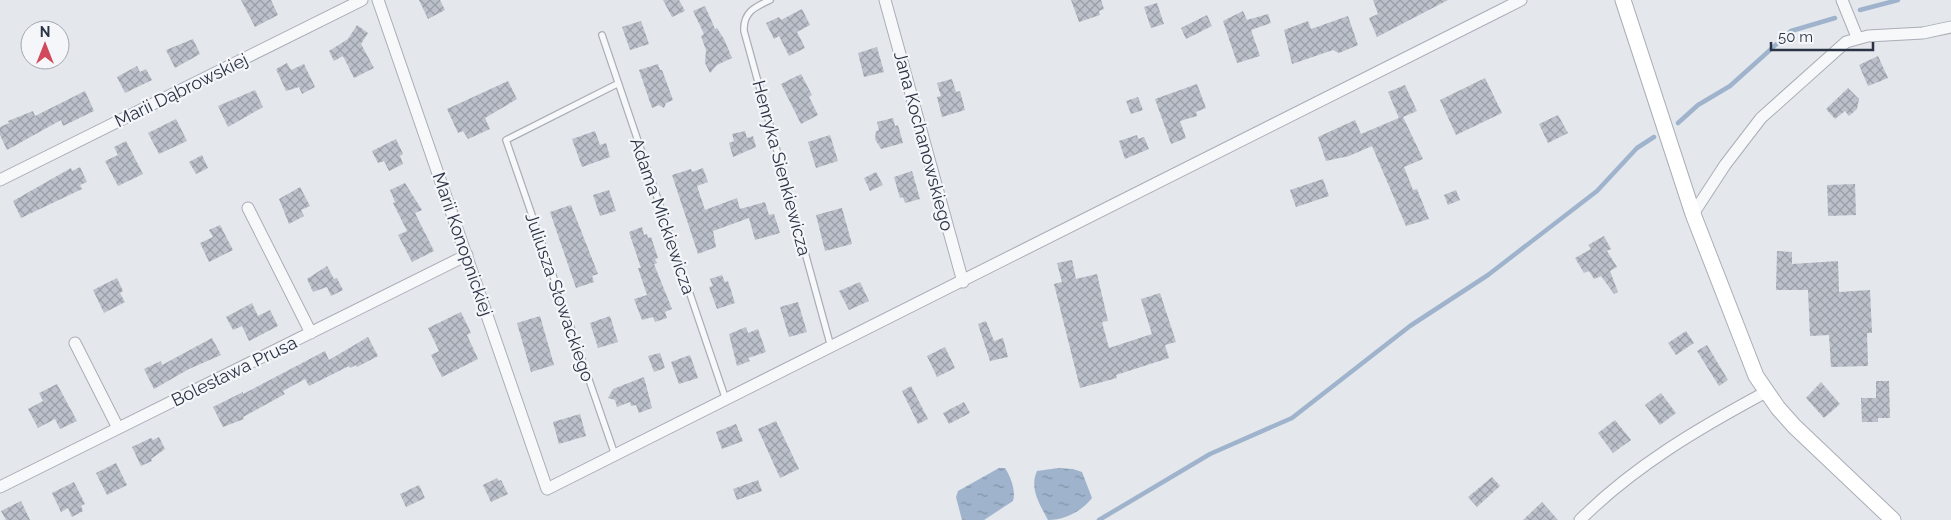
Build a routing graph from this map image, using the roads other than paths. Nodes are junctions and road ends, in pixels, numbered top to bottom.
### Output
1 (362, 0) edge
2 (378, 0) edge
3 (770, 0) edge
4 (885, 0) edge
5 (1521, 0) edge
6 (1623, 0) edge
7 (1842, 0) edge
8 (1951, 26) edge
9 (602, 35) dead end
10 (1857, 37) junction
11 (617, 84) junction
12 (0, 180) edge
13 (248, 208) dead end
14 (1693, 214) junction
15 (467, 255) junction
16 (963, 282) junction
17 (310, 333) junction
18 (74, 343) dead end
19 (831, 347) junction
20 (1766, 392) junction
21 (725, 398) junction
22 (118, 428) junction
23 (615, 455) junction
24 (0, 487) edge
25 (1580, 520) edge
26 (1892, 520) edge

1 - 12 street, Marii Dąbrowskiej
2 - 15 street, Marii Konopnickiej
3 - 19 lane, Henryka Sienkiewicza
4 - 16 street, Jana Kochanowskiego
5 - 16 street
6 - 14 street
7 - 10 street
8 - 10 street
9 - 11 lane, Adama Mickiewicza
10 - 14 street
11 - 21 lane, Adama Mickiewicza
11 - 23 lane, Juliusza Słowackiego
13 - 17 street
14 - 20 street
15 - 17 street, Bolesława Prusa
15 - 23 street, Marii Konopnickiej
16 - 19 street
17 - 22 street, Bolesława Prusa
18 - 22 street
19 - 21 street
20 - 25 street
20 - 26 street
21 - 23 street
22 - 24 street, Bolesława Prusa

